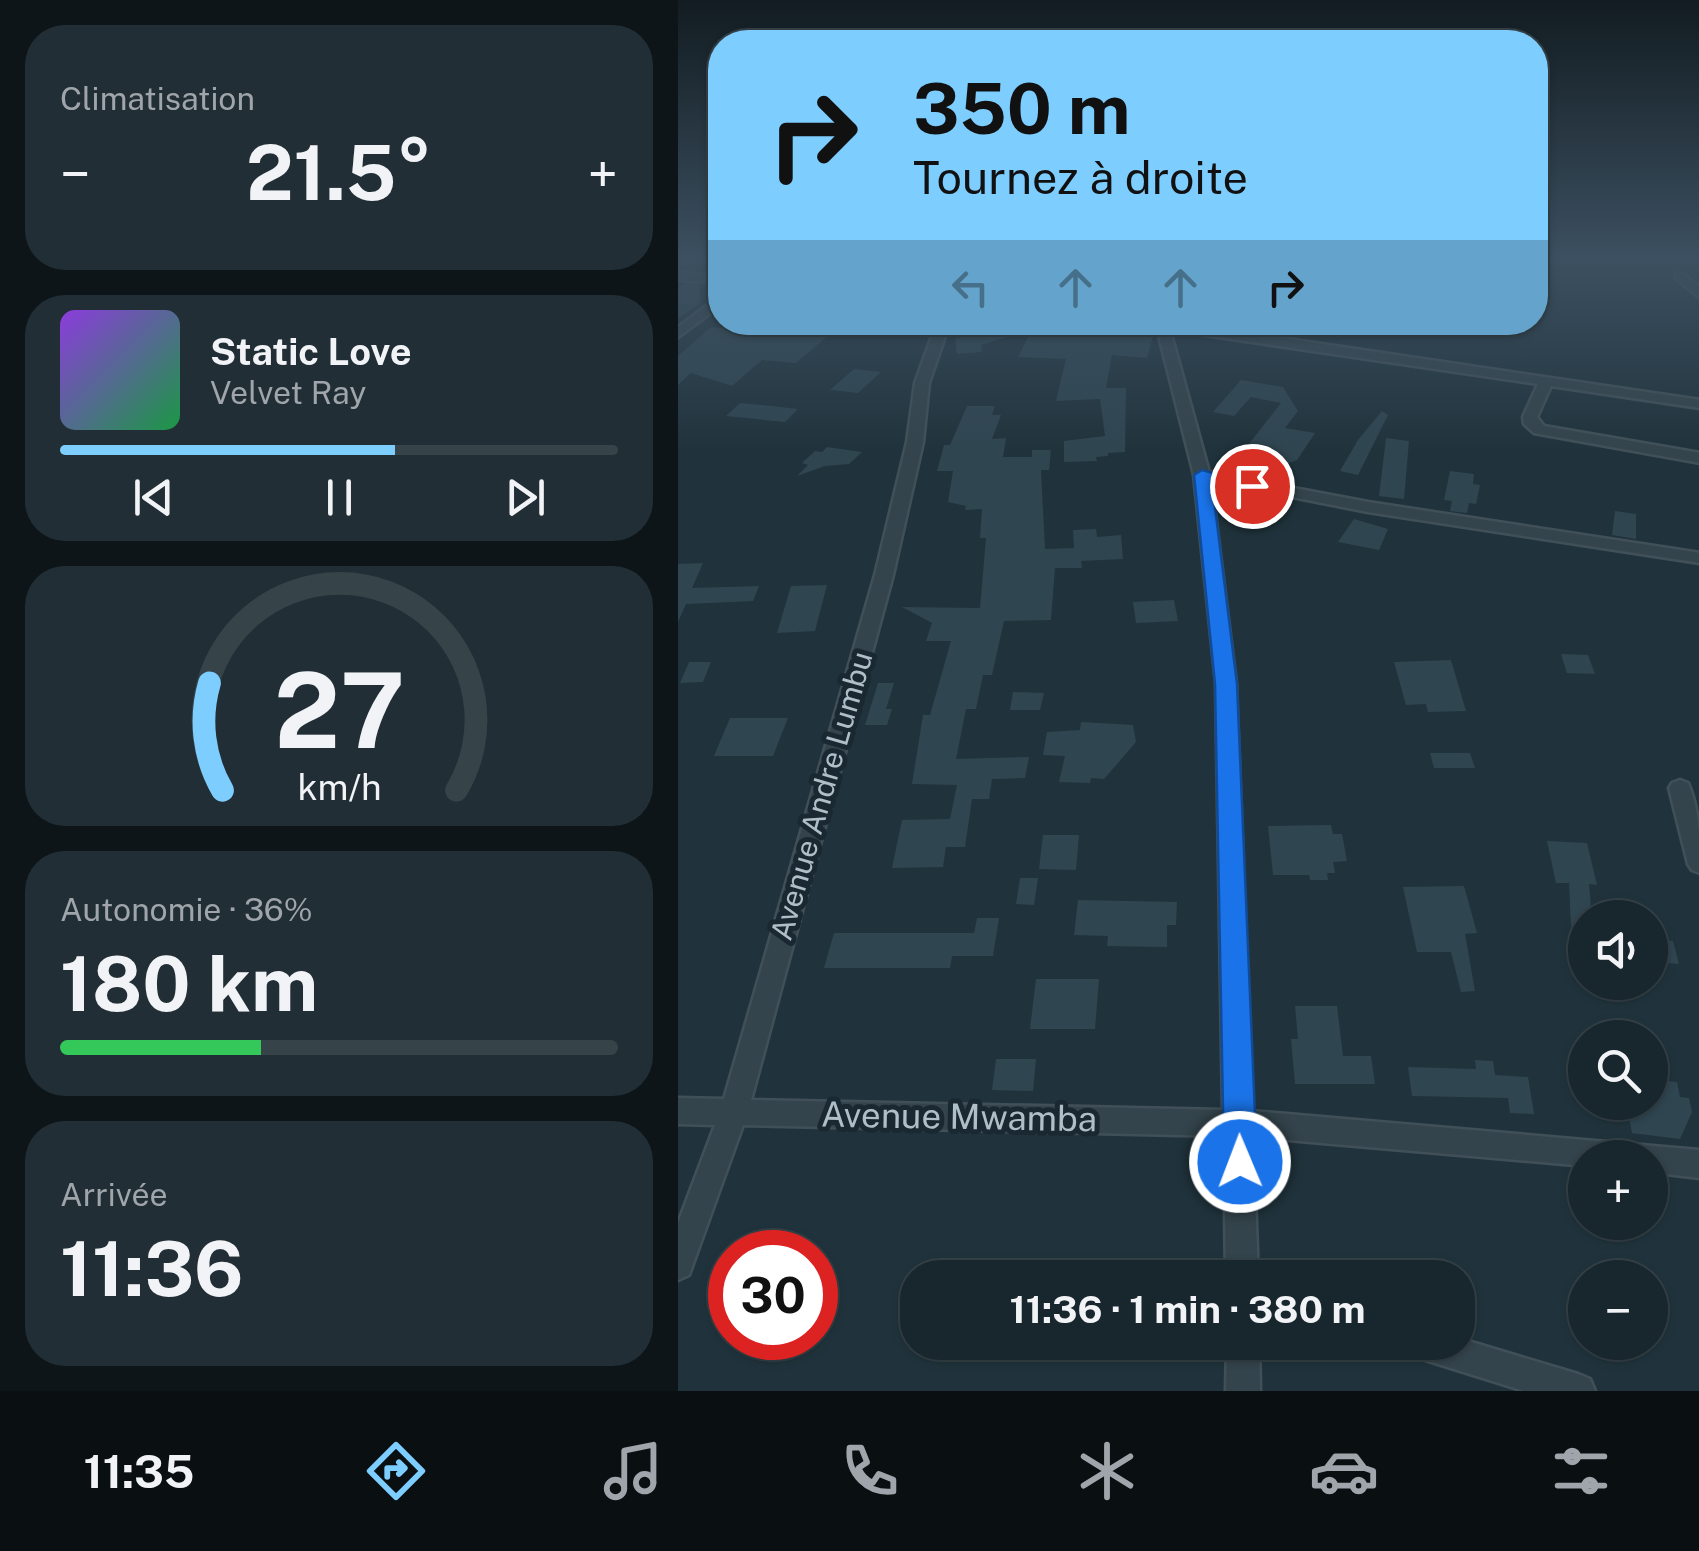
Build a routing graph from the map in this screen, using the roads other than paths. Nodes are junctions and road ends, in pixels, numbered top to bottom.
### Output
1 (939, 335) edge
2 (1160, 335) edge
3 (1237, 335) edge
4 (1546, 381) junction
5 (1700, 404) edge
6 (1700, 458) edge
7 (1202, 475) junction
8 (1700, 558) edge
9 (1680, 788) dead end
10 (1700, 864) edge
11 (678, 1111) edge
12 (734, 1112) junction
13 (1240, 1123) junction
14 (1568, 1151) edge
15 (1668, 1160) edge
16 (1700, 1164) edge
17 (1242, 1260) edge
18 (678, 1264) edge
19 (1475, 1359) edge
20 (1242, 1360) edge
21 (1243, 1391) edge
22 (1578, 1391) edge

1 - 12 street, Avenue Andre Lumbu
2 - 7 street
3 - 4 street
4 - 5 street
4 - 6 street
7 - 8 street
7 - 13 street
9 - 10 street
11 - 12 street, Avenue Mwamba
12 - 13 street, Avenue Mwamba
12 - 18 street, Avenue Andre Lumbu
13 - 14 street, Avenue Mwamba
13 - 17 street
15 - 16 street, Avenue Mwamba
19 - 22 street
20 - 21 street

